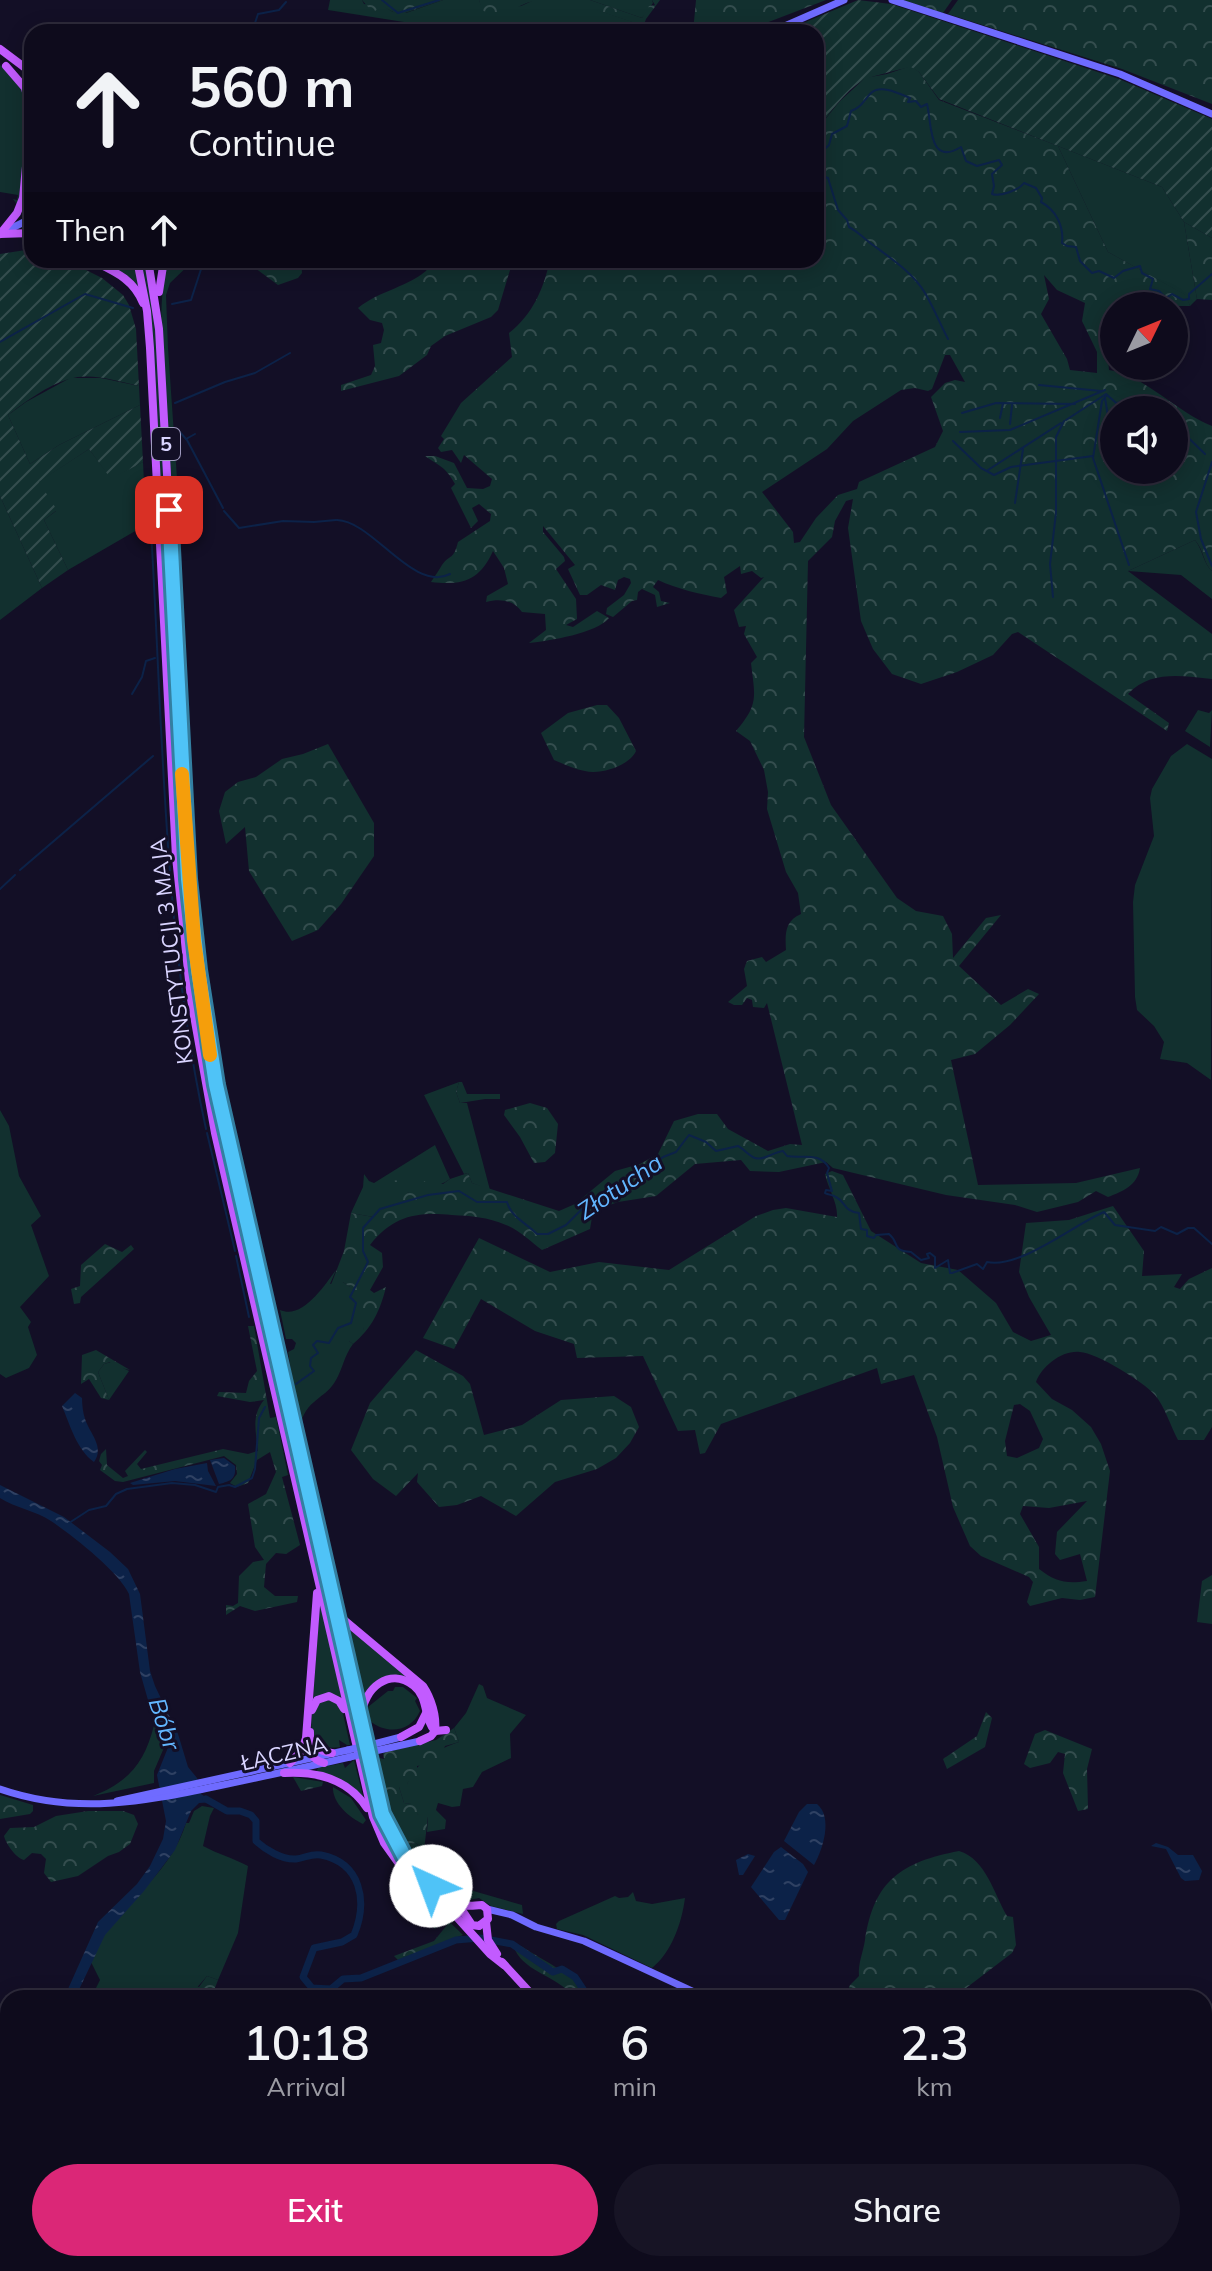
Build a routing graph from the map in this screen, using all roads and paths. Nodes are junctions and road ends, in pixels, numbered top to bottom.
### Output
1 (844, 0) edge
2 (892, 0) edge
3 (789, 24) edge
4 (0, 49) edge
5 (3, 64) edge
6 (24, 65) edge
7 (24, 81) edge
8 (24, 87) edge
9 (1212, 114) edge
10 (24, 187) edge
11 (24, 222) edge
12 (24, 233) edge
13 (0, 234) edge
14 (107, 268) edge
15 (138, 268) edge
16 (149, 268) edge
17 (162, 268) edge
18 (159, 329) junction
19 (149, 331) junction
20 (317, 1580) junction
21 (335, 1610) junction
22 (426, 1708) junction
23 (349, 1718) junction
24 (435, 1720) junction
25 (449, 1720) dead end
26 (361, 1727) junction
27 (446, 1730) dead end
28 (435, 1731) junction
29 (401, 1737) joint
30 (306, 1738) junction
31 (420, 1741) joint
32 (375, 1747) junction
33 (332, 1753) junction
34 (349, 1753) junction
35 (314, 1758) junction
36 (290, 1763) junction
37 (324, 1763) junction
38 (284, 1773) junction
39 (202, 1786) junction
40 (0, 1789) edge
41 (373, 1817) junction
42 (435, 1896) junction
43 (472, 1906) junction
44 (487, 1909) junction
45 (467, 1916) junction
46 (481, 1927) junction
47 (595, 1947) junction
48 (504, 1965) junction
49 (527, 1990) edge
50 (689, 1990) edge

1 - 3 main road
2 - 9 main road
4 - 6 main road
5 - 7 main road
5 - 8 main road
10 - 13 main road
11 - 13 main road
12 - 13 main road
14 - 19 main road
15 - 19 main road, KONSTYTUCJI 3 MAJA / 5
16 - 18 main road, 5
17 - 18 main road
18 - 21 main road, 5
19 - 20 main road, KONSTYTUCJI 3 MAJA / 5
20 - 23 main road, KONSTYTUCJI 3 MAJA / 5
20 - 30 main road
21 - 24 main road
21 - 26 main road, 5
22 - 26 main road
22 - 28 main road
22 - 29 main road
23 - 33 main road
23 - 41 main road, KONSTYTUCJI 3 MAJA / 5
24 - 25 main road
24 - 28 main road
26 - 43 main road, 5
27 - 28 main road
28 - 31 main road
29 - 32 main road, ŁĄCZNA
30 - 35 main road
30 - 36 main road
31 - 32 main road, ŁĄCZNA
32 - 34 main road, ŁĄCZNA, bridge
33 - 34 main road, ŁĄCZNA
33 - 35 main road, ŁĄCZNA
34 - 37 main road, ŁĄCZNA
35 - 36 main road, ŁĄCZNA
35 - 37 main road
36 - 39 main road, ŁĄCZNA
37 - 38 main road, ŁĄCZNA
38 - 39 main road, ŁĄCZNA
38 - 41 main road
39 - 40 main road
41 - 42 main road, KONSTYTUCJI 3 MAJA / 5
42 - 45 main road, KONSTYTUCJI 3 MAJA / 5
42 - 46 main road
43 - 44 main road, 5
43 - 45 main road
44 - 46 main road
44 - 47 main road, 5
45 - 46 main road, 5
46 - 47 main road, 5
46 - 48 main road
46 - 48 main road
47 - 50 main road, 5
48 - 49 main road

